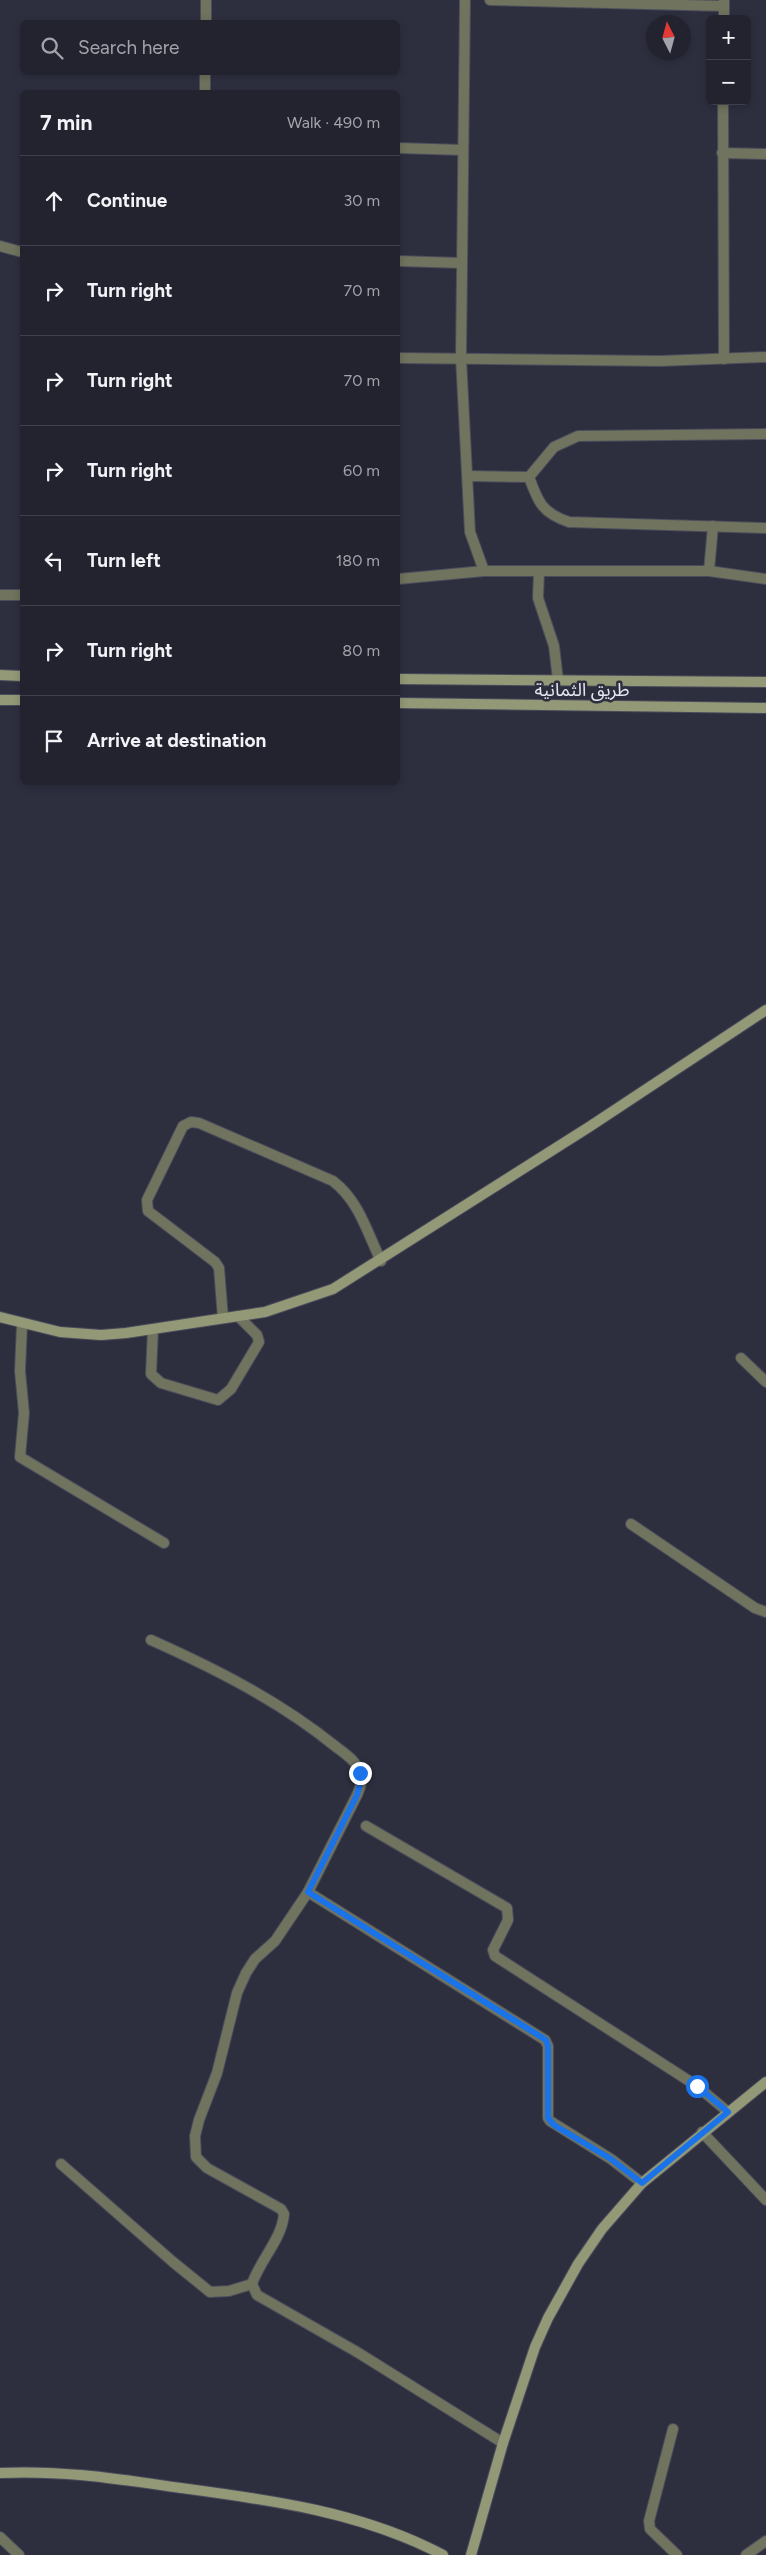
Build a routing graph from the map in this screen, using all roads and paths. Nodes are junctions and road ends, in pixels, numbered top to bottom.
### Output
1 (206, 0) edge
2 (464, 0) edge
3 (490, 0) edge
4 (724, 3) edge
5 (206, 20) edge
6 (205, 75) edge
7 (205, 90) edge
8 (723, 105) edge
9 (400, 148) edge
10 (463, 150) junction
11 (722, 153) junction
12 (766, 154) edge
13 (0, 246) edge
14 (20, 251) edge
15 (400, 261) edge
16 (462, 263) junction
17 (766, 357) edge
18 (400, 358) edge
19 (462, 358) junction
20 (724, 359) junction
21 (766, 434) edge
22 (468, 476) junction
23 (529, 477) junction
24 (713, 526) junction
25 (766, 528) edge
26 (484, 571) junction
27 (709, 571) junction
28 (539, 572) junction
29 (766, 578) edge
30 (400, 579) edge
31 (0, 595) edge
32 (20, 595) edge
33 (0, 676) edge
34 (20, 676) edge
35 (400, 679) edge
36 (558, 680) junction
37 (766, 682) edge
38 (0, 700) edge
39 (20, 700) edge
40 (400, 703) edge
41 (766, 708) edge
42 (766, 1010) edge
43 (381, 1261) junction
44 (238, 1316) junction
45 (0, 1317) edge
46 (223, 1318) junction
47 (22, 1324) junction
48 (153, 1329) junction
49 (741, 1358) dead end
50 (766, 1382) edge
51 (631, 1524) dead end
52 (164, 1543) dead end
53 (766, 1612) edge
54 (151, 1640) dead end
55 (366, 1826) dead end
56 (308, 1892) junction
57 (766, 2082) edge
58 (728, 2112) junction
59 (702, 2132) junction
60 (61, 2164) dead end
61 (642, 2183) junction
62 (766, 2200) edge
63 (252, 2284) junction
64 (673, 2429) dead end
65 (503, 2443) junction
66 (0, 2473) edge
67 (0, 2537) edge
68 (766, 2541) edge
69 (19, 2555) edge
70 (444, 2555) edge
71 (471, 2555) edge
72 (677, 2555) edge
73 (746, 2555) edge

1 - 5 street
2 - 10 street
3 - 4 street
6 - 7 street
8 - 11 street
9 - 10 street
10 - 16 street
11 - 12 street
11 - 20 street
13 - 14 street
15 - 16 street
16 - 19 street
17 - 20 street
18 - 19 street
19 - 20 street
19 - 22 street
21 - 23 street
22 - 23 street
22 - 26 street
23 - 24 street
24 - 25 street
24 - 27 street
26 - 28 street
26 - 30 street
27 - 28 street
27 - 29 street
28 - 36 street
31 - 32 street
33 - 34 street
35 - 36 street
36 - 37 street
38 - 39 street
40 - 41 street, طريق الثمانية
42 - 43 street
43 - 44 street
43 - 46 street
44 - 46 street
44 - 48 street
45 - 47 street
46 - 48 street
47 - 48 street
47 - 52 street
49 - 50 street
51 - 53 street
54 - 56 street
55 - 58 street
56 - 61 street
56 - 63 street
57 - 58 street
58 - 59 street
59 - 61 street
59 - 62 street
60 - 63 street
61 - 65 street
63 - 65 street
64 - 72 street
65 - 71 street
66 - 70 street
67 - 69 street
68 - 73 street

